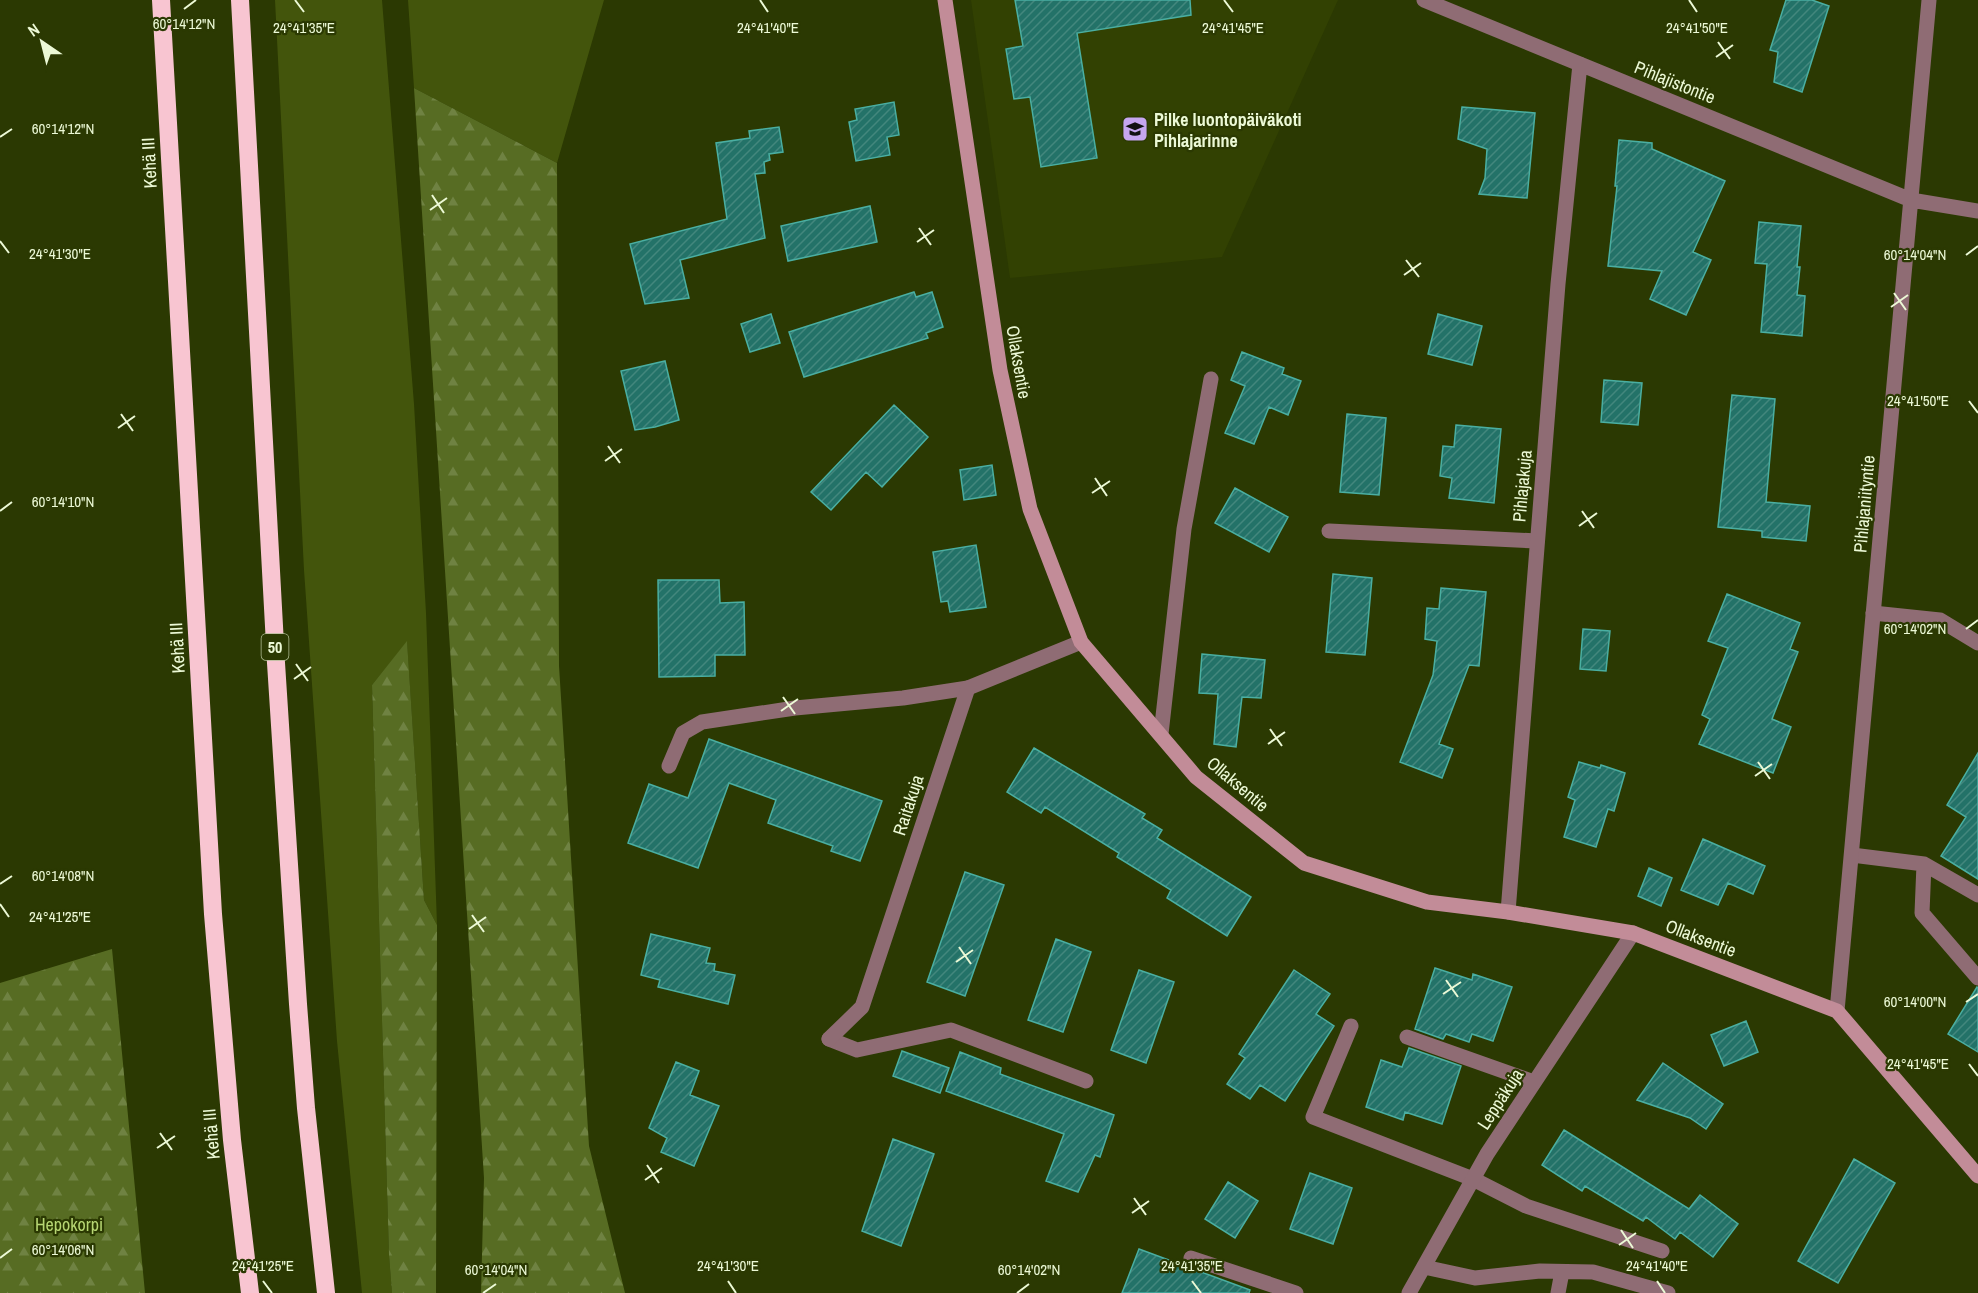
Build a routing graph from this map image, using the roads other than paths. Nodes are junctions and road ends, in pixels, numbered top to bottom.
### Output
1 (161, 0) edge
2 (240, 0) edge
3 (945, 0) edge
4 (1424, 0) edge
5 (1929, 0) edge
6 (1580, 64) junction
7 (1911, 200) junction
8 (1978, 211) edge
9 (1211, 379) dead end
10 (1329, 531) dead end
11 (1538, 541) junction
12 (1873, 613) junction
13 (1081, 642) junction
14 (1978, 643) edge
15 (968, 688) junction
16 (1161, 734) junction
17 (669, 766) dead end
18 (1852, 855) junction
19 (1924, 864) junction
20 (1978, 895) edge
21 (1508, 912) junction
22 (1633, 933) junction
23 (1978, 978) edge
24 (1838, 1011) junction
25 (1351, 1026) dead end
26 (1407, 1037) dead end
27 (1086, 1081) dead end
28 (1534, 1082) junction
29 (1978, 1176) edge
30 (1473, 1179) junction
31 (1662, 1251) dead end
32 (1191, 1258) dead end
33 (1424, 1268) junction
34 (1562, 1272) junction
35 (250, 1293) edge
36 (326, 1293) edge
37 (1296, 1293) edge
38 (1410, 1293) edge
39 (1558, 1293) edge
40 (1668, 1293) edge

1 - 35 highway, Kehä III
2 - 36 highway, 50
3 - 13 street, Ollaksentie
4 - 6 street, Pihlajistontie
5 - 7 street, Pihlajaniityntie
6 - 7 street, Pihlajistontie
6 - 11 street, Pihlajakuja
7 - 8 street, Pihlajistontie
7 - 12 street, Pihlajaniityntie
9 - 16 street
10 - 11 street
11 - 21 street, Pihlajakuja
12 - 14 street
12 - 18 street, Pihlajaniityntie
13 - 15 street
13 - 16 street, Ollaksentie
15 - 17 street
15 - 27 street, Raitakuja
16 - 21 street, Ollaksentie
18 - 19 street
18 - 24 street, Pihlajaniityntie
19 - 20 street
19 - 23 street
21 - 22 street, Ollaksentie
22 - 24 street, Ollaksentie
22 - 28 street, Leppäkuja
24 - 29 street, Ollaksentie
25 - 30 street
26 - 28 street
28 - 30 street, Leppäkuja
30 - 31 street
30 - 33 street, Leppäkuja
32 - 37 street
33 - 34 street
33 - 38 street, Leppäkuja
34 - 39 street
34 - 40 street

